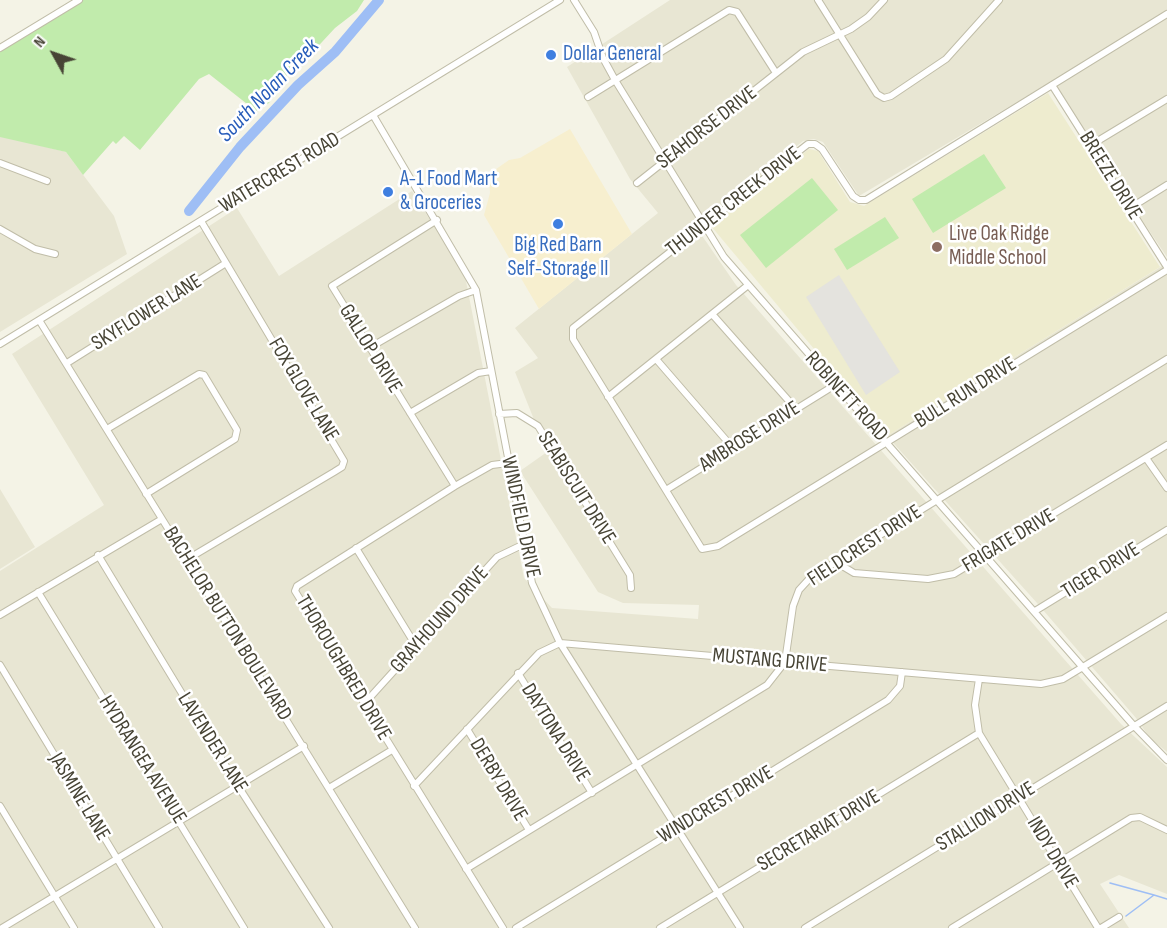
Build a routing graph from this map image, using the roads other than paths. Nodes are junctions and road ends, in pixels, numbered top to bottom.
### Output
1 (79, 0) edge
2 (560, 0) edge
3 (574, 0) edge
4 (818, 0) edge
5 (884, 0) edge
6 (999, 0) edge
7 (1167, 14) edge
8 (840, 34) junction
9 (0, 48) edge
10 (776, 73) junction
11 (615, 80) junction
12 (1052, 85) junction
13 (588, 97) dead end
14 (1167, 99) edge
15 (373, 116) junction
16 (1091, 145) junction
17 (664, 162) junction
18 (0, 163) edge
19 (47, 181) dead end
20 (637, 183) dead end
21 (1167, 185) edge
22 (1130, 208) junction
23 (437, 220) junction
24 (201, 221) junction
25 (703, 225) junction
26 (0, 229) edge
27 (55, 254) dead end
28 (226, 263) junction
29 (1167, 269) edge
30 (747, 286) junction
31 (476, 290) junction
32 (712, 314) junction
33 (39, 320) junction
34 (0, 344) edge
35 (369, 348) junction
36 (656, 359) junction
37 (1167, 359) edge
38 (67, 363) junction
39 (491, 371) junction
40 (835, 385) junction
41 (608, 396) junction
42 (796, 409) junction
43 (410, 413) junction
44 (499, 414) junction
45 (107, 429) junction
46 (887, 442) junction
47 (1167, 445) edge
48 (733, 447) junction
49 (1146, 458) junction
50 (508, 463) junction
51 (455, 486) junction
52 (1167, 488) edge
53 (666, 490) junction
54 (146, 494) junction
55 (938, 499) junction
56 (162, 519) junction
57 (1167, 530) edge
58 (522, 545) junction
59 (356, 548) junction
60 (702, 549) joint
61 (98, 555) junction
62 (986, 556) junction
63 (186, 560) junction
64 (840, 560) junction
65 (631, 588) dead end
66 (38, 592) junction
67 (1035, 611) junction
68 (0, 615) edge
69 (1167, 616) edge
70 (560, 643) junction
71 (416, 646) junction
72 (785, 662) junction
73 (0, 665) edge
74 (1083, 667) junction
75 (902, 672) junction
76 (518, 673) junction
77 (979, 679) junction
78 (364, 704) junction
79 (1167, 706) edge
80 (1134, 726) junction
81 (467, 729) junction
82 (979, 733) junction
83 (304, 746) junction
84 (392, 750) junction
85 (1167, 760) edge
86 (638, 764) junction
87 (238, 786) junction
88 (414, 786) junction
89 (329, 788) junction
90 (592, 793) junction
91 (1017, 797) junction
92 (0, 806) edge
93 (179, 821) junction
94 (678, 828) junction
95 (529, 830) junction
96 (1167, 830) edge
97 (117, 860) junction
98 (1057, 863) junction
99 (466, 869) junction
100 (718, 893) junction
101 (55, 897) junction
102 (1119, 917) dead end
103 (2, 928) edge
104 (74, 928) edge
105 (159, 928) edge
106 (244, 928) edge
107 (329, 928) edge
108 (414, 928) edge
109 (503, 928) edge
110 (516, 928) edge
111 (660, 928) edge
112 (740, 928) edge
113 (805, 928) edge
114 (952, 928) edge
115 (1099, 928) edge

1 - 9 street
2 - 15 street, WATERCREST ROAD
3 - 11 street, ROBINETT ROAD
4 - 8 street
5 - 8 street, SEAHORSE DRIVE
6 - 8 street
7 - 12 street, THUNDER CREEK DRIVE
8 - 10 street, SEAHORSE DRIVE
10 - 11 street, SEAHORSE DRIVE
10 - 17 street, SEAHORSE DRIVE
11 - 13 street, SEAHORSE DRIVE
11 - 17 street, ROBINETT ROAD
12 - 16 street, BREEZE DRIVE
12 - 25 street, THUNDER CREEK DRIVE
14 - 16 street
15 - 23 street, WINDFIELD DRIVE
15 - 24 street, WATERCREST ROAD
16 - 22 street, BREEZE DRIVE
17 - 20 street, SEAHORSE DRIVE
17 - 25 street, ROBINETT ROAD
18 - 19 street
21 - 22 street
22 - 29 street, BREEZE DRIVE
23 - 31 street, WINDFIELD DRIVE
23 - 35 street, GALLOP DRIVE
24 - 28 street, FOX GLOVE LANE
24 - 33 street, WATERCREST ROAD
25 - 30 street, ROBINETT ROAD
25 - 41 street, THUNDER CREEK DRIVE
26 - 27 street
28 - 38 street, SKYFLOWER LANE
28 - 63 street, FOX GLOVE LANE
29 - 46 street, BULL RUN DRIVE
30 - 32 street
30 - 40 street, ROBINETT ROAD
31 - 35 street
31 - 39 street, WINDFIELD DRIVE
32 - 36 street
32 - 42 street
33 - 34 street, WATERCREST ROAD
33 - 38 street, BACHELOR BUTTON BOULEVARD
35 - 43 street, GALLOP DRIVE
36 - 41 street
36 - 48 street
37 - 55 street, FIELDCREST DRIVE
38 - 45 street, BACHELOR BUTTON BOULEVARD
39 - 43 street
39 - 44 street, WINDFIELD DRIVE
40 - 42 street, AMBROSE DRIVE
40 - 46 street, ROBINETT ROAD
41 - 53 street, THUNDER CREEK DRIVE
42 - 48 street, AMBROSE DRIVE
43 - 51 street, GALLOP DRIVE
44 - 50 street, WINDFIELD DRIVE
44 - 65 street, SEABISCUIT DRIVE
45 - 54 street, BACHELOR BUTTON BOULEVARD
45 - 54 street
46 - 55 street, ROBINETT ROAD
46 - 60 street, BULL RUN DRIVE
47 - 49 street, FRIGATE DRIVE
48 - 53 street, AMBROSE DRIVE
49 - 52 street
49 - 62 street, FRIGATE DRIVE
50 - 51 street, THOROUGHBRED DRIVE
50 - 58 street, WINDFIELD DRIVE
51 - 59 street, THOROUGHBRED DRIVE
53 - 60 street, THUNDER CREEK DRIVE
54 - 56 street, BACHELOR BUTTON BOULEVARD
55 - 62 street, ROBINETT ROAD
55 - 64 street, FIELDCREST DRIVE
56 - 61 street
56 - 63 street, BACHELOR BUTTON BOULEVARD
57 - 67 street, TIGER DRIVE
58 - 70 street, WINDFIELD DRIVE
58 - 71 street, GRAYHOUND DRIVE
59 - 71 street
59 - 78 street, THOROUGHBRED DRIVE
61 - 66 street
61 - 87 street, LAVENDER LANE
62 - 64 street, FRIGATE DRIVE
62 - 67 street, ROBINETT ROAD
63 - 83 street, BACHELOR BUTTON BOULEVARD
64 - 72 street, FIELDCREST DRIVE
66 - 68 street
66 - 93 street, HYDRANGEA AVENUE
67 - 74 street, ROBINETT ROAD
69 - 74 street, MUSTANG DRIVE
70 - 72 street, MUSTANG DRIVE
70 - 76 street
70 - 86 street, WINDFIELD DRIVE
71 - 78 street, GRAYHOUND DRIVE
72 - 75 street, MUSTANG DRIVE
72 - 86 street
73 - 97 street, JASMINE LANE
74 - 77 street, MUSTANG DRIVE
74 - 80 street, ROBINETT ROAD
75 - 77 street, MUSTANG DRIVE
75 - 94 street, WINDCREST DRIVE
76 - 81 street
76 - 90 street, DAYTONA DRIVE
77 - 82 street, INDY DRIVE
78 - 84 street, THOROUGHBRED DRIVE
79 - 80 street, STALLION DRIVE
80 - 85 street, ROBINETT ROAD
80 - 91 street, STALLION DRIVE
81 - 88 street
81 - 95 street, DERBY DRIVE
82 - 91 street, INDY DRIVE
82 - 100 street, SECRETARIAT DRIVE
83 - 87 street
83 - 89 street, BACHELOR BUTTON BOULEVARD
84 - 88 street, THOROUGHBRED DRIVE
84 - 89 street
86 - 90 street
86 - 94 street, WINDFIELD DRIVE
87 - 93 street
87 - 107 street, LAVENDER LANE
88 - 99 street, THOROUGHBRED DRIVE
89 - 108 street, BACHELOR BUTTON BOULEVARD
90 - 95 street
91 - 98 street, INDY DRIVE
91 - 113 street, STALLION DRIVE
92 - 101 street
93 - 97 street
93 - 106 street, HYDRANGEA AVENUE
94 - 100 street, WINDFIELD DRIVE
94 - 110 street, WINDCREST DRIVE
95 - 99 street
96 - 98 street
97 - 101 street
97 - 105 street, JASMINE LANE
98 - 114 street
98 - 115 street, INDY DRIVE
99 - 109 street, THOROUGHBRED DRIVE
100 - 111 street, SECRETARIAT DRIVE
100 - 112 street, WINDFIELD DRIVE
101 - 103 street
101 - 104 street
102 - 115 street

